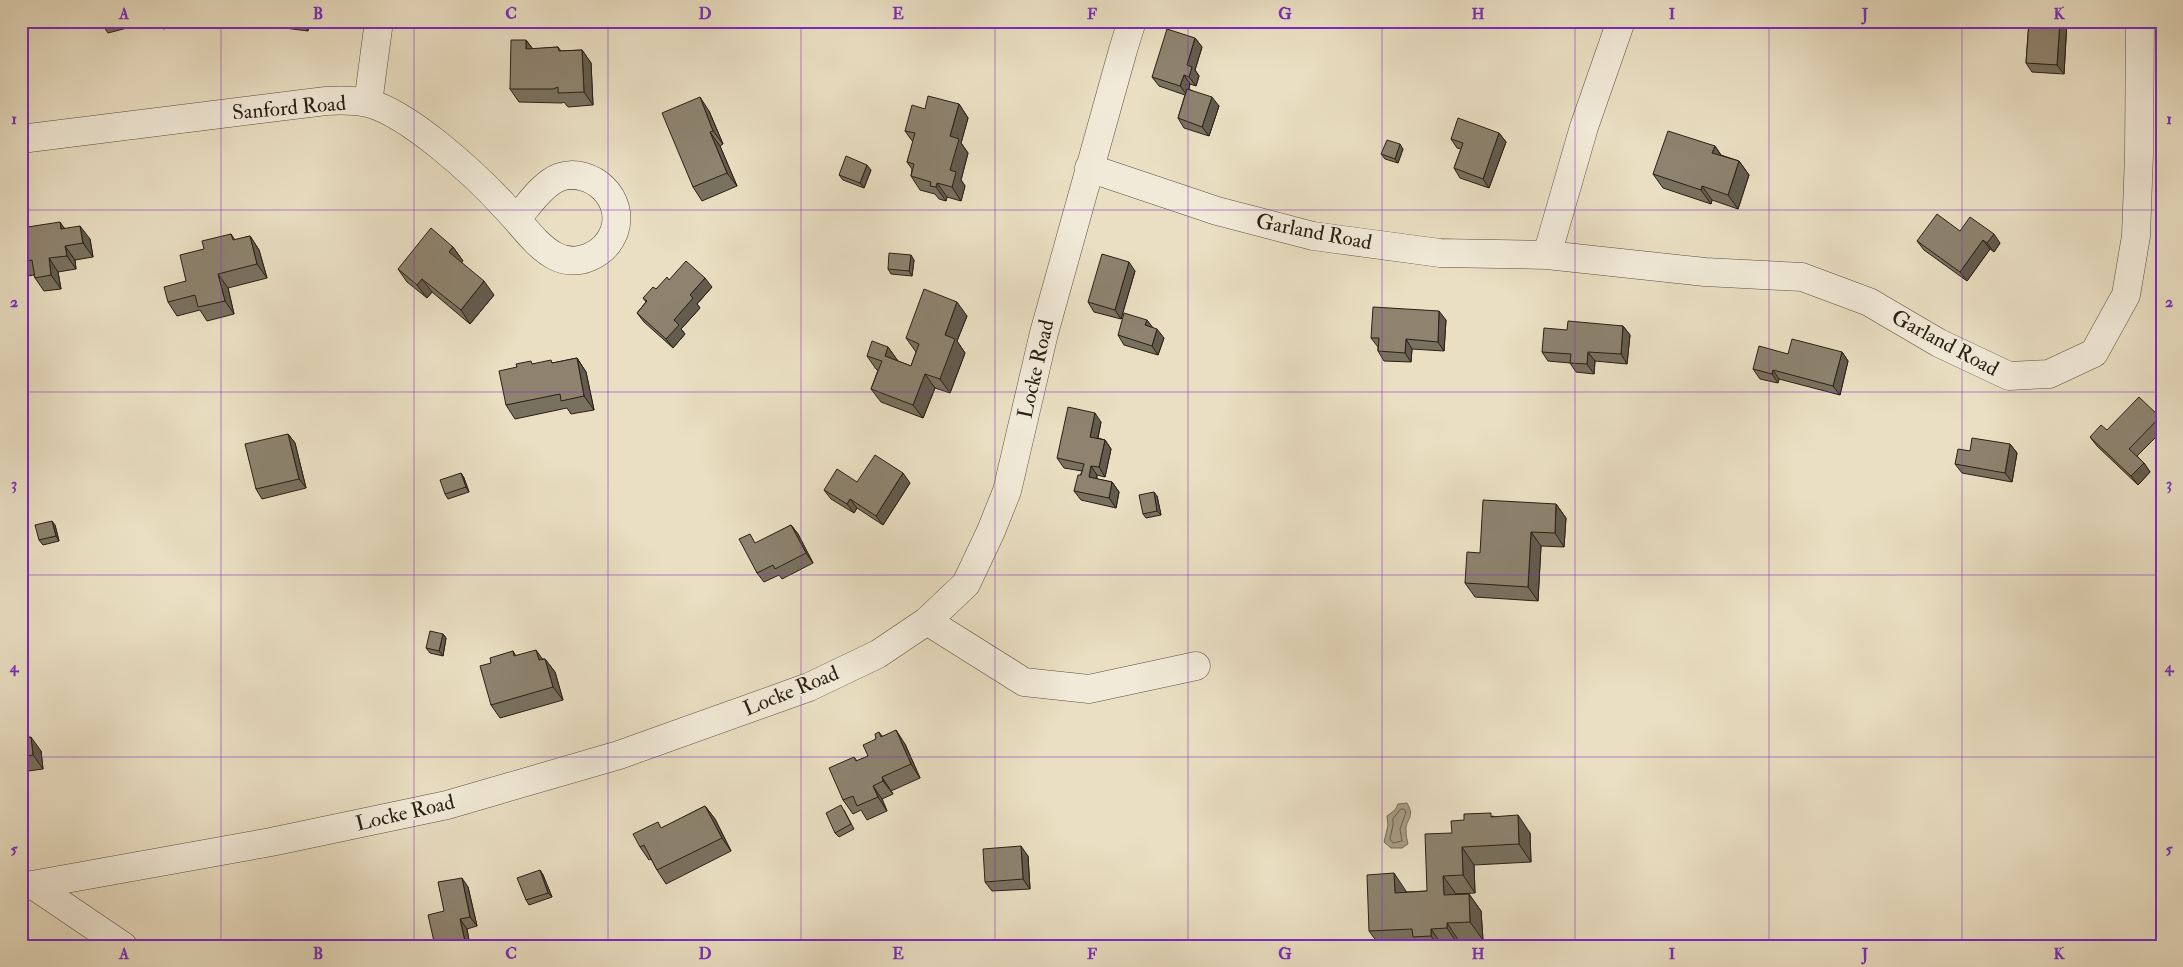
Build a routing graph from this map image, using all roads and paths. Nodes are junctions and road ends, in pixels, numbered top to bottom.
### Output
1 (379, 21) edge
2 (1132, 21) edge
3 (1621, 21) edge
4 (2140, 21) edge
5 (368, 103) junction
6 (21, 140) edge
7 (1089, 168) junction
8 (516, 219) dead end
9 (1547, 255) junction
10 (927, 621) junction
11 (1196, 666) dead end
12 (27, 886) edge
13 (123, 946) edge

1 - 5 street
2 - 7 street, Locke Road
3 - 9 street
4 - 9 street, Garland Road
5 - 6 street, Sanford Road
5 - 8 street, Sanford Road
7 - 9 street, Garland Road
7 - 10 street, Locke Road
10 - 11 street
10 - 12 street, Locke Road
12 - 13 street

